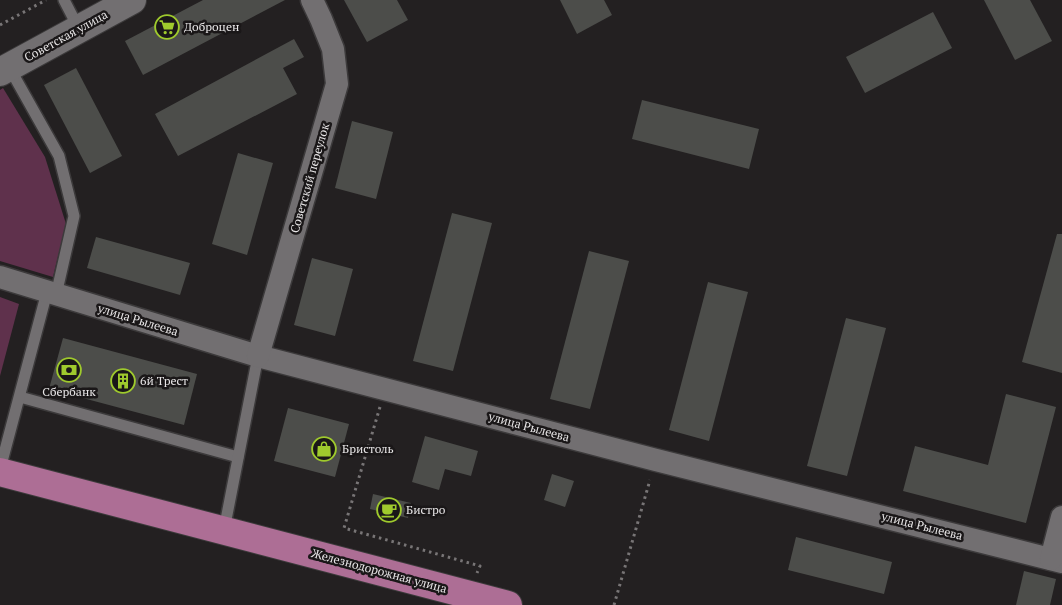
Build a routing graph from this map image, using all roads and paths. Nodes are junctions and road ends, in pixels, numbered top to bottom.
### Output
1 (46, 0) edge
2 (64, 0) edge
3 (132, 0) edge
4 (312, 0) edge
5 (0, 25) edge
6 (79, 28) junction
7 (4, 69) edge
8 (0, 278) edge
9 (52, 293) junction
10 (258, 356) junction
11 (385, 390) junction
12 (20, 396) junction
13 (238, 457) junction
14 (656, 460) junction
15 (0, 471) edge
16 (1062, 517) edge
17 (224, 530) junction
18 (1056, 560) edge
19 (471, 595) junction
20 (508, 605) edge
21 (614, 605) edge

1 - 5 path
2 - 6 lane
3 - 6 street, Советская улица
4 - 10 street, Советский переулок
6 - 7 street, Советская улица
7 - 9 lane
8 - 9 street, улица Рылеева
9 - 10 street, улица Рылеева
9 - 12 lane
10 - 11 street, улица Рылеева
10 - 13 lane
11 - 14 street, улица Рылеева
11 - 19 path
12 - 13 lane
12 - 15 lane
13 - 17 lane
14 - 18 street, улица Рылеева
14 - 21 path
15 - 17 main road, Железнодорожная улица
16 - 18 street
17 - 19 main road, Железнодорожная улица
19 - 20 main road, Железнодорожная улица

